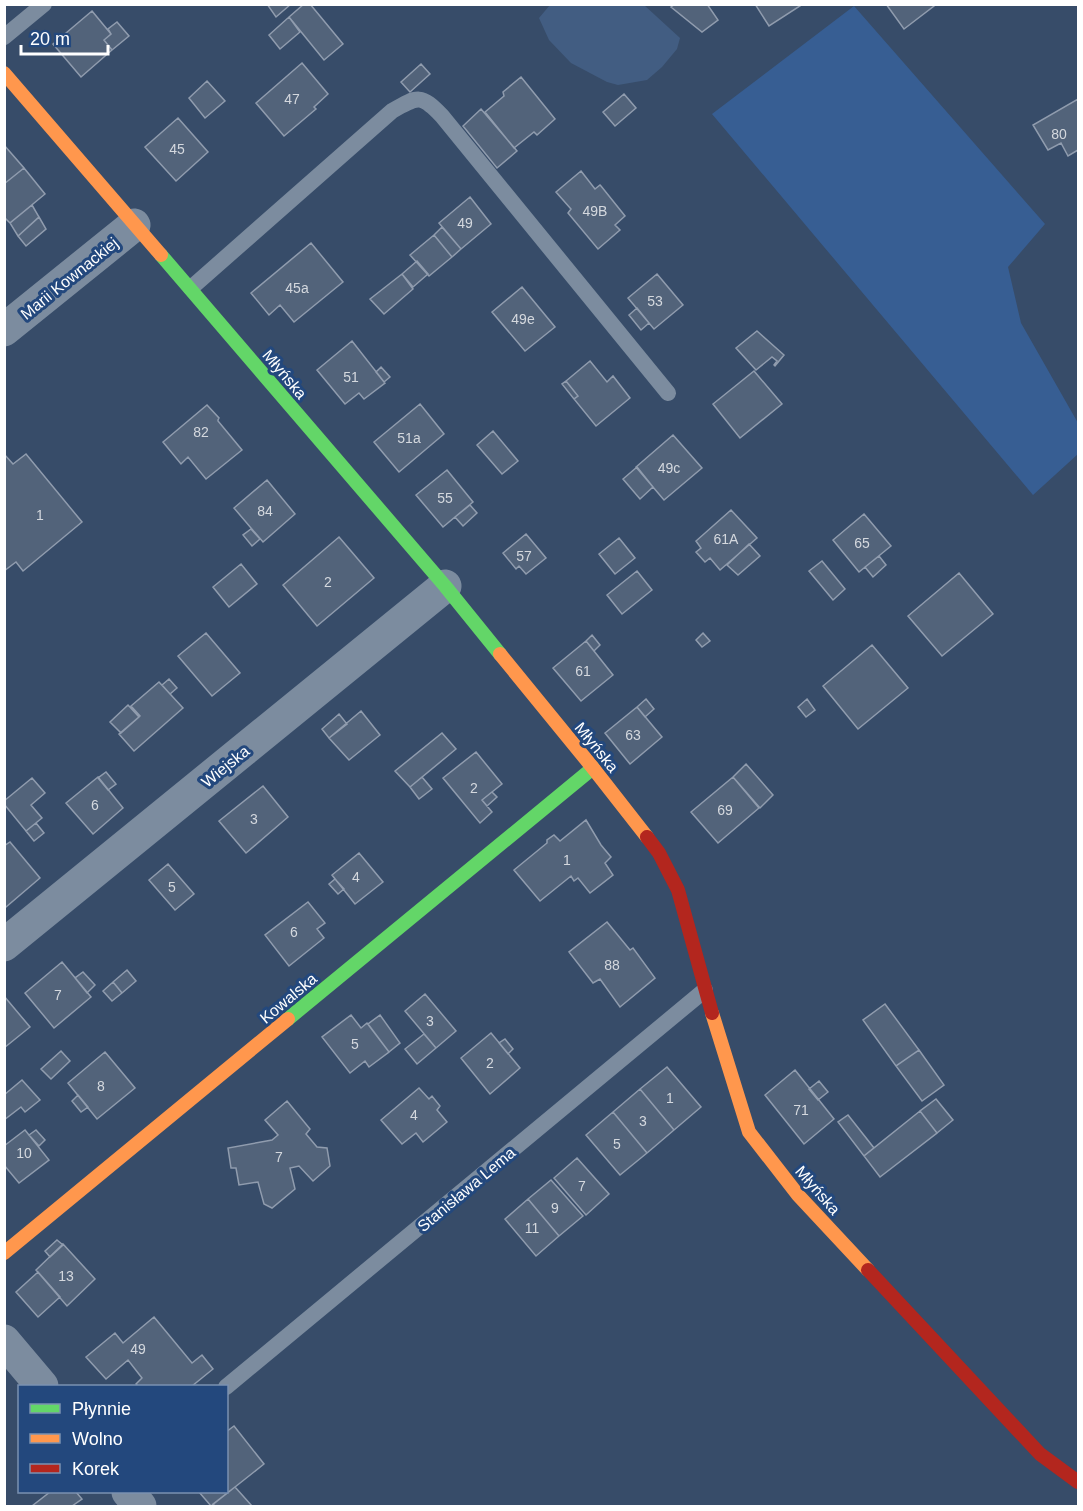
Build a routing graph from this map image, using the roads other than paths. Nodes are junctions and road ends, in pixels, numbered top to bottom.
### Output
1 (44, 4) edge
2 (4, 37) edge
3 (4, 73) edge
4 (134, 225) junction
5 (191, 288) junction
6 (4, 330) edge
7 (668, 393) dead end
8 (445, 586) junction
9 (593, 768) junction
10 (4, 945) edge
11 (705, 990) junction
12 (4, 1253) edge
13 (4, 1341) edge
14 (41, 1385) edge
15 (228, 1385) edge
16 (1078, 1482) edge
17 (130, 1493) edge
18 (140, 1506) edge

1 - 2 lane
3 - 4 street, Młyńska
4 - 5 street, Młyńska
4 - 6 street, Marii Kownackiej
5 - 7 lane
5 - 8 street, Młyńska
8 - 9 street, Młyńska
8 - 10 street, Wiejska
9 - 11 street, Młyńska
9 - 12 street, Kowalska
11 - 15 lane, Stanisława Lema
11 - 16 street, Młyńska
13 - 14 street
17 - 18 street

